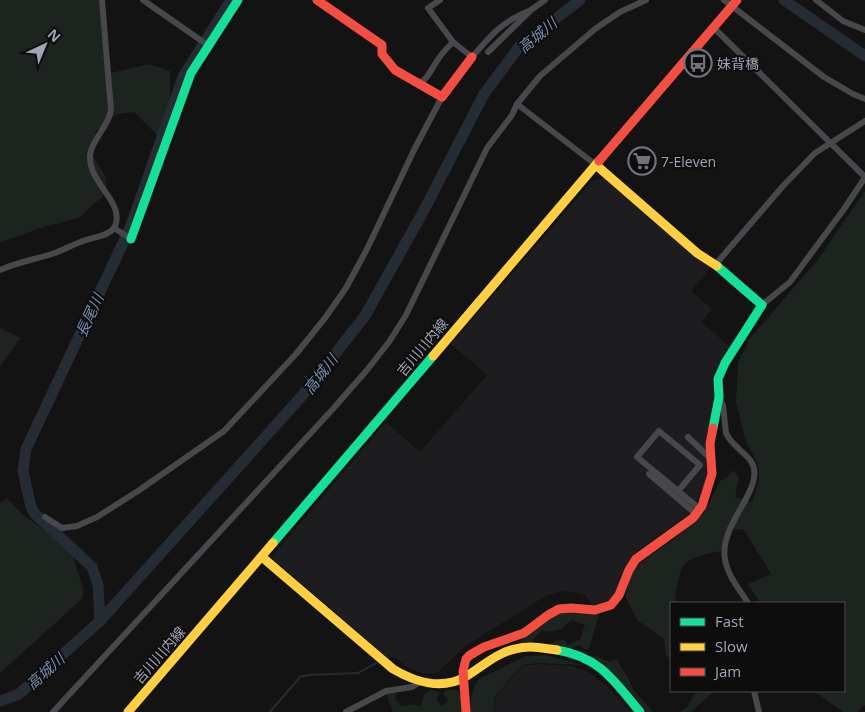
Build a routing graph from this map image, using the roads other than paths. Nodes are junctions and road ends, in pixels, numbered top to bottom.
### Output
1 (102, 0) edge
2 (144, 0) edge
3 (238, 0) edge
4 (317, 0) edge
5 (440, 0) edge
6 (545, 0) edge
7 (646, 0) edge
8 (724, 0) edge
9 (816, 0) edge
10 (734, 3) edge
11 (531, 10) junction
12 (714, 28) junction
13 (865, 30) edge
14 (453, 42) junction
15 (206, 44) junction
16 (488, 52) dead end
17 (472, 57) junction
18 (421, 84) junction
19 (442, 97) junction
20 (865, 99) edge
21 (517, 104) junction
22 (865, 121) edge
23 (830, 142) junction
24 (596, 165) junction
25 (114, 228) junction
26 (128, 237) joint
27 (716, 265) junction
28 (0, 270) edge
29 (762, 305) junction
30 (719, 396) junction
31 (688, 437) dead end
32 (712, 460) junction
33 (649, 474) dead end
34 (678, 491) junction
35 (698, 512) junction
36 (46, 516) dead end
37 (262, 557) junction
38 (747, 602) edge
39 (463, 678) junction
40 (420, 682) junction
41 (754, 692) edge
42 (53, 712) edge
43 (128, 712) edge
44 (346, 712) edge
45 (466, 712) edge
46 (640, 712) edge
47 (758, 712) edge

1 - 25 street
2 - 15 street
3 - 15 street
4 - 18 street
5 - 14 street
6 - 11 street
7 - 21 street
8 - 10 street
9 - 13 street
10 - 12 street, 吉川川内線
10 - 20 street
11 - 16 street
11 - 17 street
12 - 23 street
12 - 24 street, 吉川川内線
14 - 17 street
14 - 18 street
15 - 26 street
17 - 19 street
18 - 19 street
19 - 36 street
21 - 24 street
21 - 42 street
22 - 23 street
23 - 27 street
23 - 29 street
24 - 27 street
24 - 37 street, 吉川川内線
25 - 26 street
25 - 28 street
27 - 29 street
29 - 30 street
30 - 32 street
30 - 38 street
31 - 32 street
32 - 35 street
33 - 35 street
34 - 34 street
34 - 35 street
35 - 39 street
37 - 40 street
37 - 43 street, 吉川川内線
39 - 40 street
39 - 45 street
39 - 46 street
40 - 44 street
41 - 47 street

